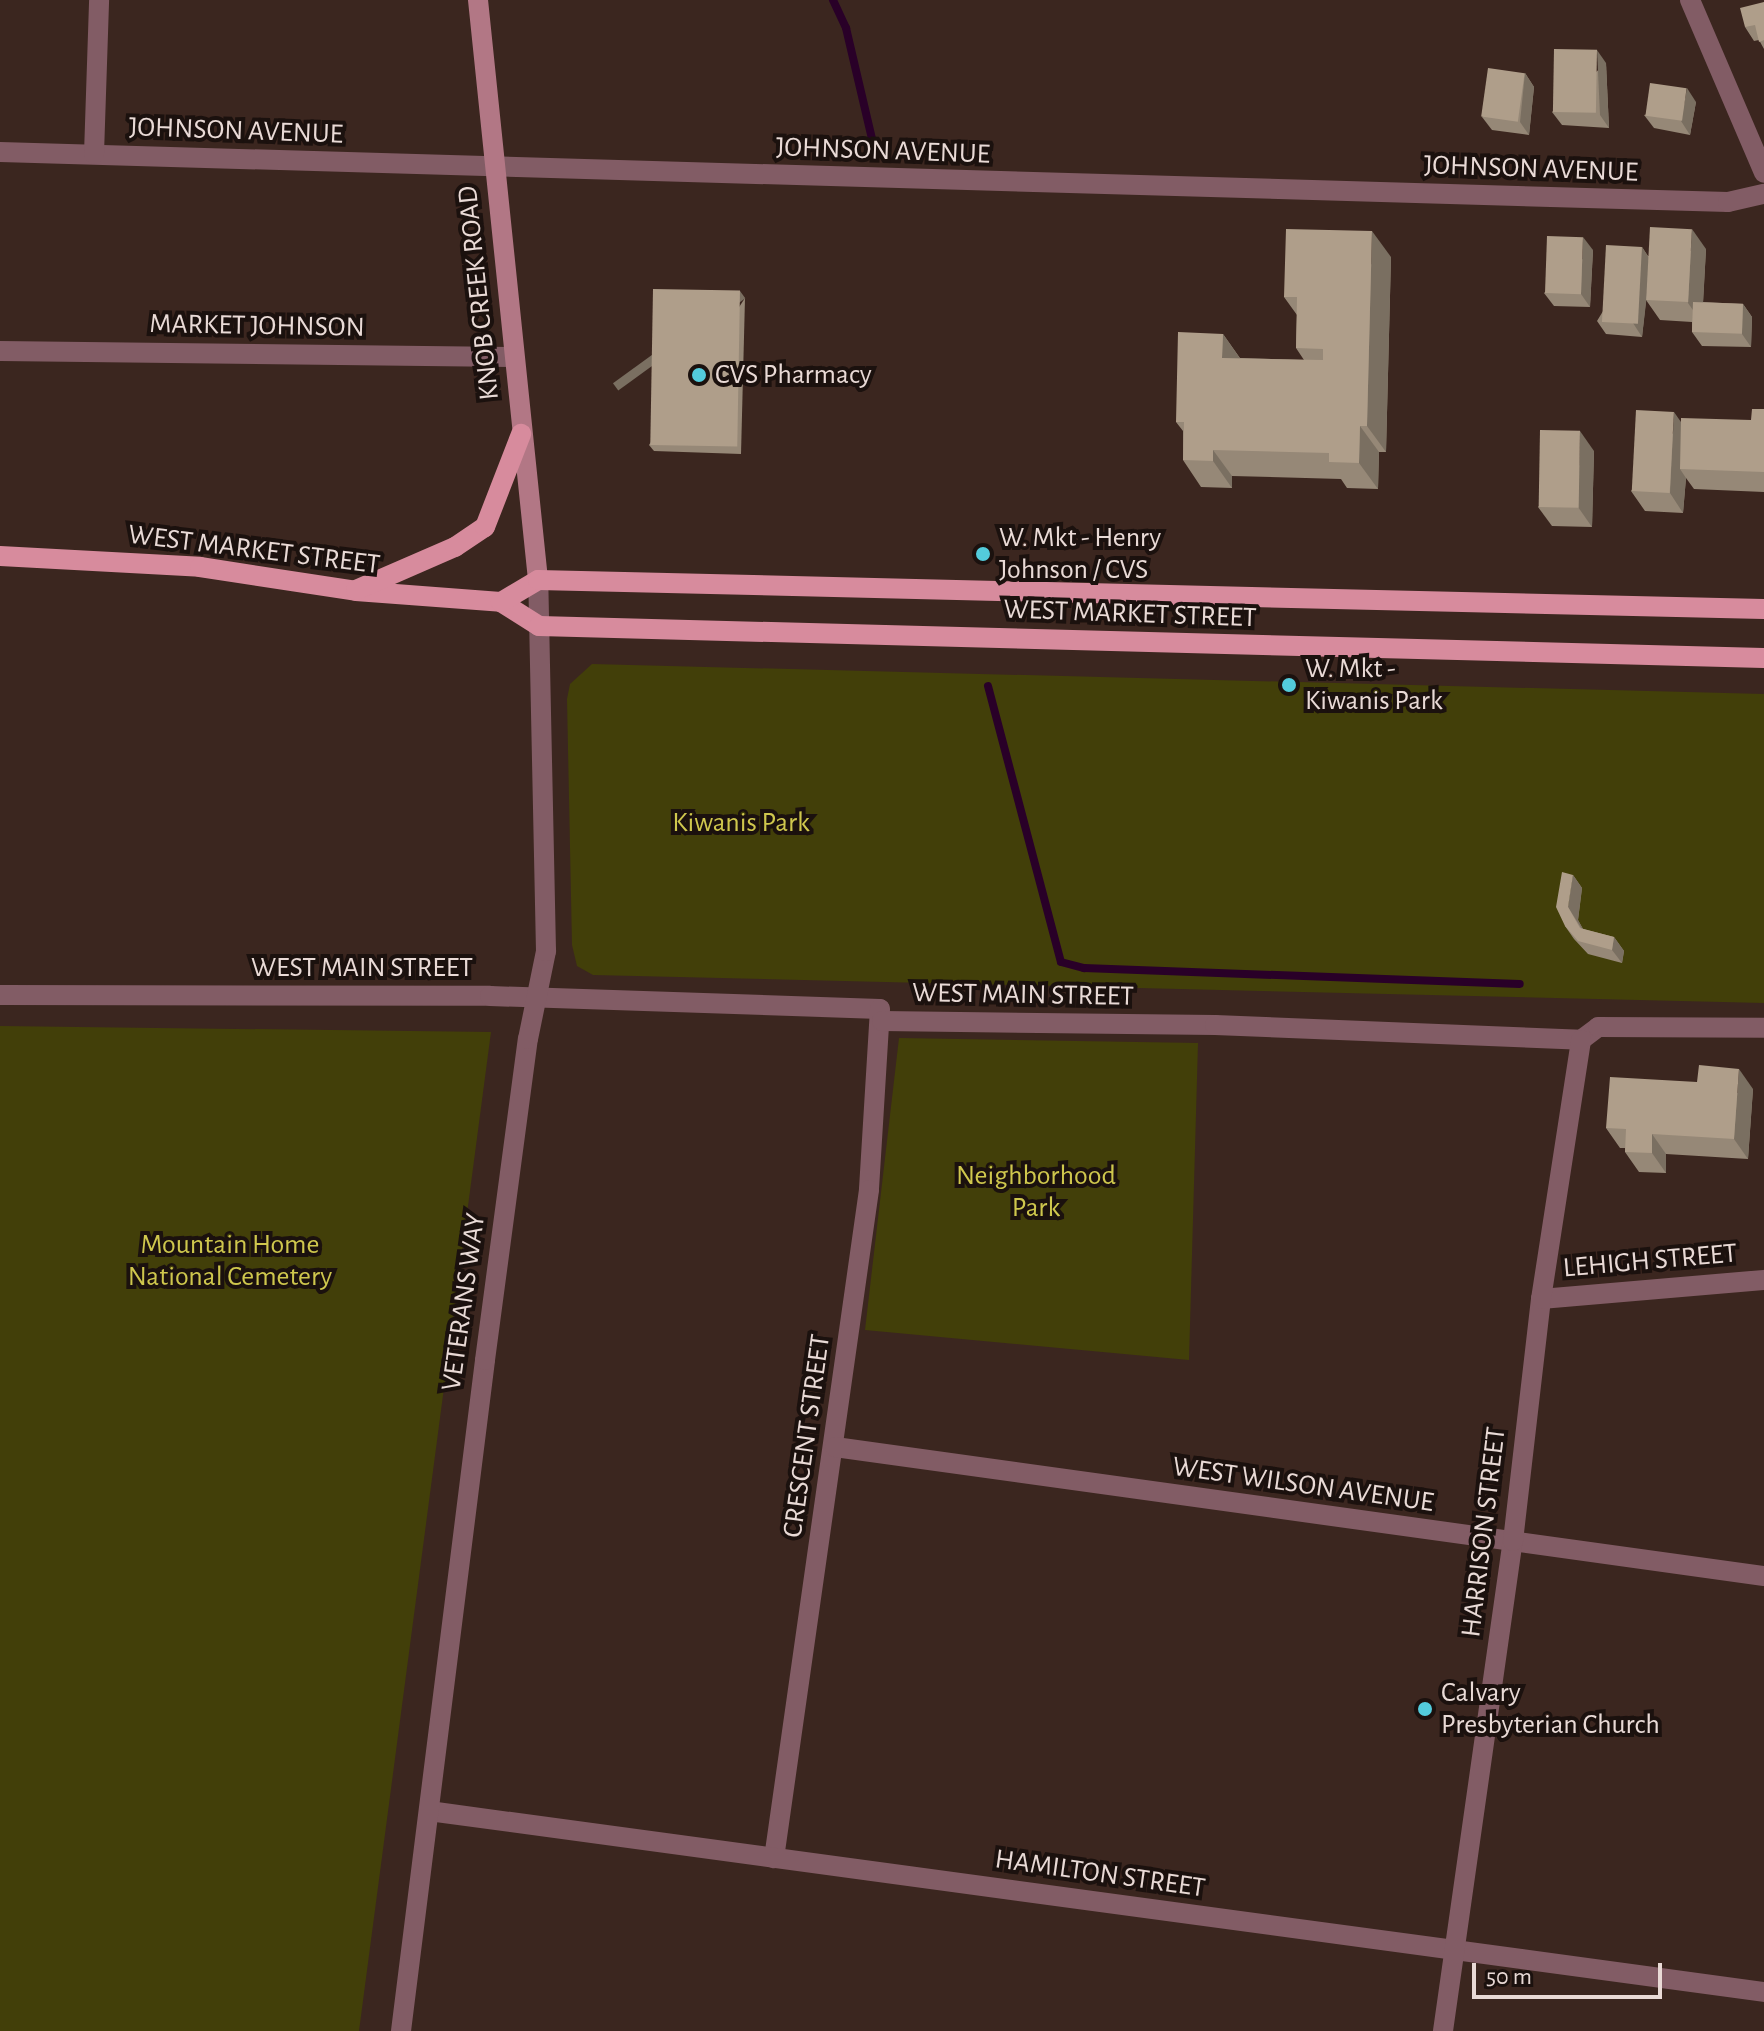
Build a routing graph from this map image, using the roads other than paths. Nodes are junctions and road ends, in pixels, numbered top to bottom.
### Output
1 (99, 0) edge
2 (478, 0) edge
3 (1690, 0) edge
4 (0, 152) edge
5 (94, 154) junction
6 (494, 168) junction
7 (1764, 173) edge
8 (1764, 194) edge
9 (0, 351) edge
10 (513, 357) junction
11 (521, 434) junction
12 (0, 556) edge
13 (538, 580) junction
14 (356, 591) junction
15 (501, 602) junction
16 (1764, 609) edge
17 (539, 626) junction
18 (1764, 658) edge
19 (0, 995) edge
20 (539, 997) junction
21 (882, 1021) junction
22 (1764, 1028) edge
23 (1581, 1040) junction
24 (1764, 1280) edge
25 (1541, 1299) junction
26 (835, 1447) junction
27 (1513, 1541) junction
28 (1764, 1576) edge
29 (429, 1811) junction
30 (774, 1858) junction
31 (1454, 1949) junction
32 (1764, 1992) edge
33 (401, 2031) edge
34 (1443, 2031) edge

1 - 5 street
2 - 6 main road, KNOB CREEK ROAD
3 - 7 street
4 - 5 street, JOHNSON AVENUE
5 - 6 street, JOHNSON AVENUE
6 - 8 street, JOHNSON AVENUE
6 - 10 main road, KNOB CREEK ROAD
9 - 10 street, MARKET JOHNSON
10 - 11 main road, KNOB CREEK ROAD
11 - 13 main road, KNOB CREEK ROAD
11 - 14 main road
12 - 14 main road, WEST MARKET STREET
13 - 15 main road
13 - 16 main road, WEST MARKET STREET
13 - 17 street, VETERANS WAY
14 - 15 main road, WEST MARKET STREET
15 - 17 main road, WEST MARKET STREET
17 - 18 main road, WEST MARKET STREET
17 - 20 street, VETERANS WAY
19 - 20 street, WEST MAIN STREET
20 - 21 street, WEST MAIN STREET
20 - 29 street, VETERANS WAY
21 - 23 street, WEST MAIN STREET
21 - 26 street, CRESCENT STREET
22 - 23 street, WEST MAIN STREET
23 - 25 street, HARRISON STREET
24 - 25 street, LEHIGH STREET
25 - 27 street, HARRISON STREET
26 - 27 street, WEST WILSON AVENUE
26 - 30 street, CRESCENT STREET
27 - 28 street, WEST WILSON AVENUE
27 - 31 street, HARRISON STREET
29 - 30 street, HAMILTON STREET
29 - 33 street, VETERANS WAY
30 - 31 street, HAMILTON STREET
31 - 32 street, HAMILTON STREET
31 - 34 street, HARRISON STREET

